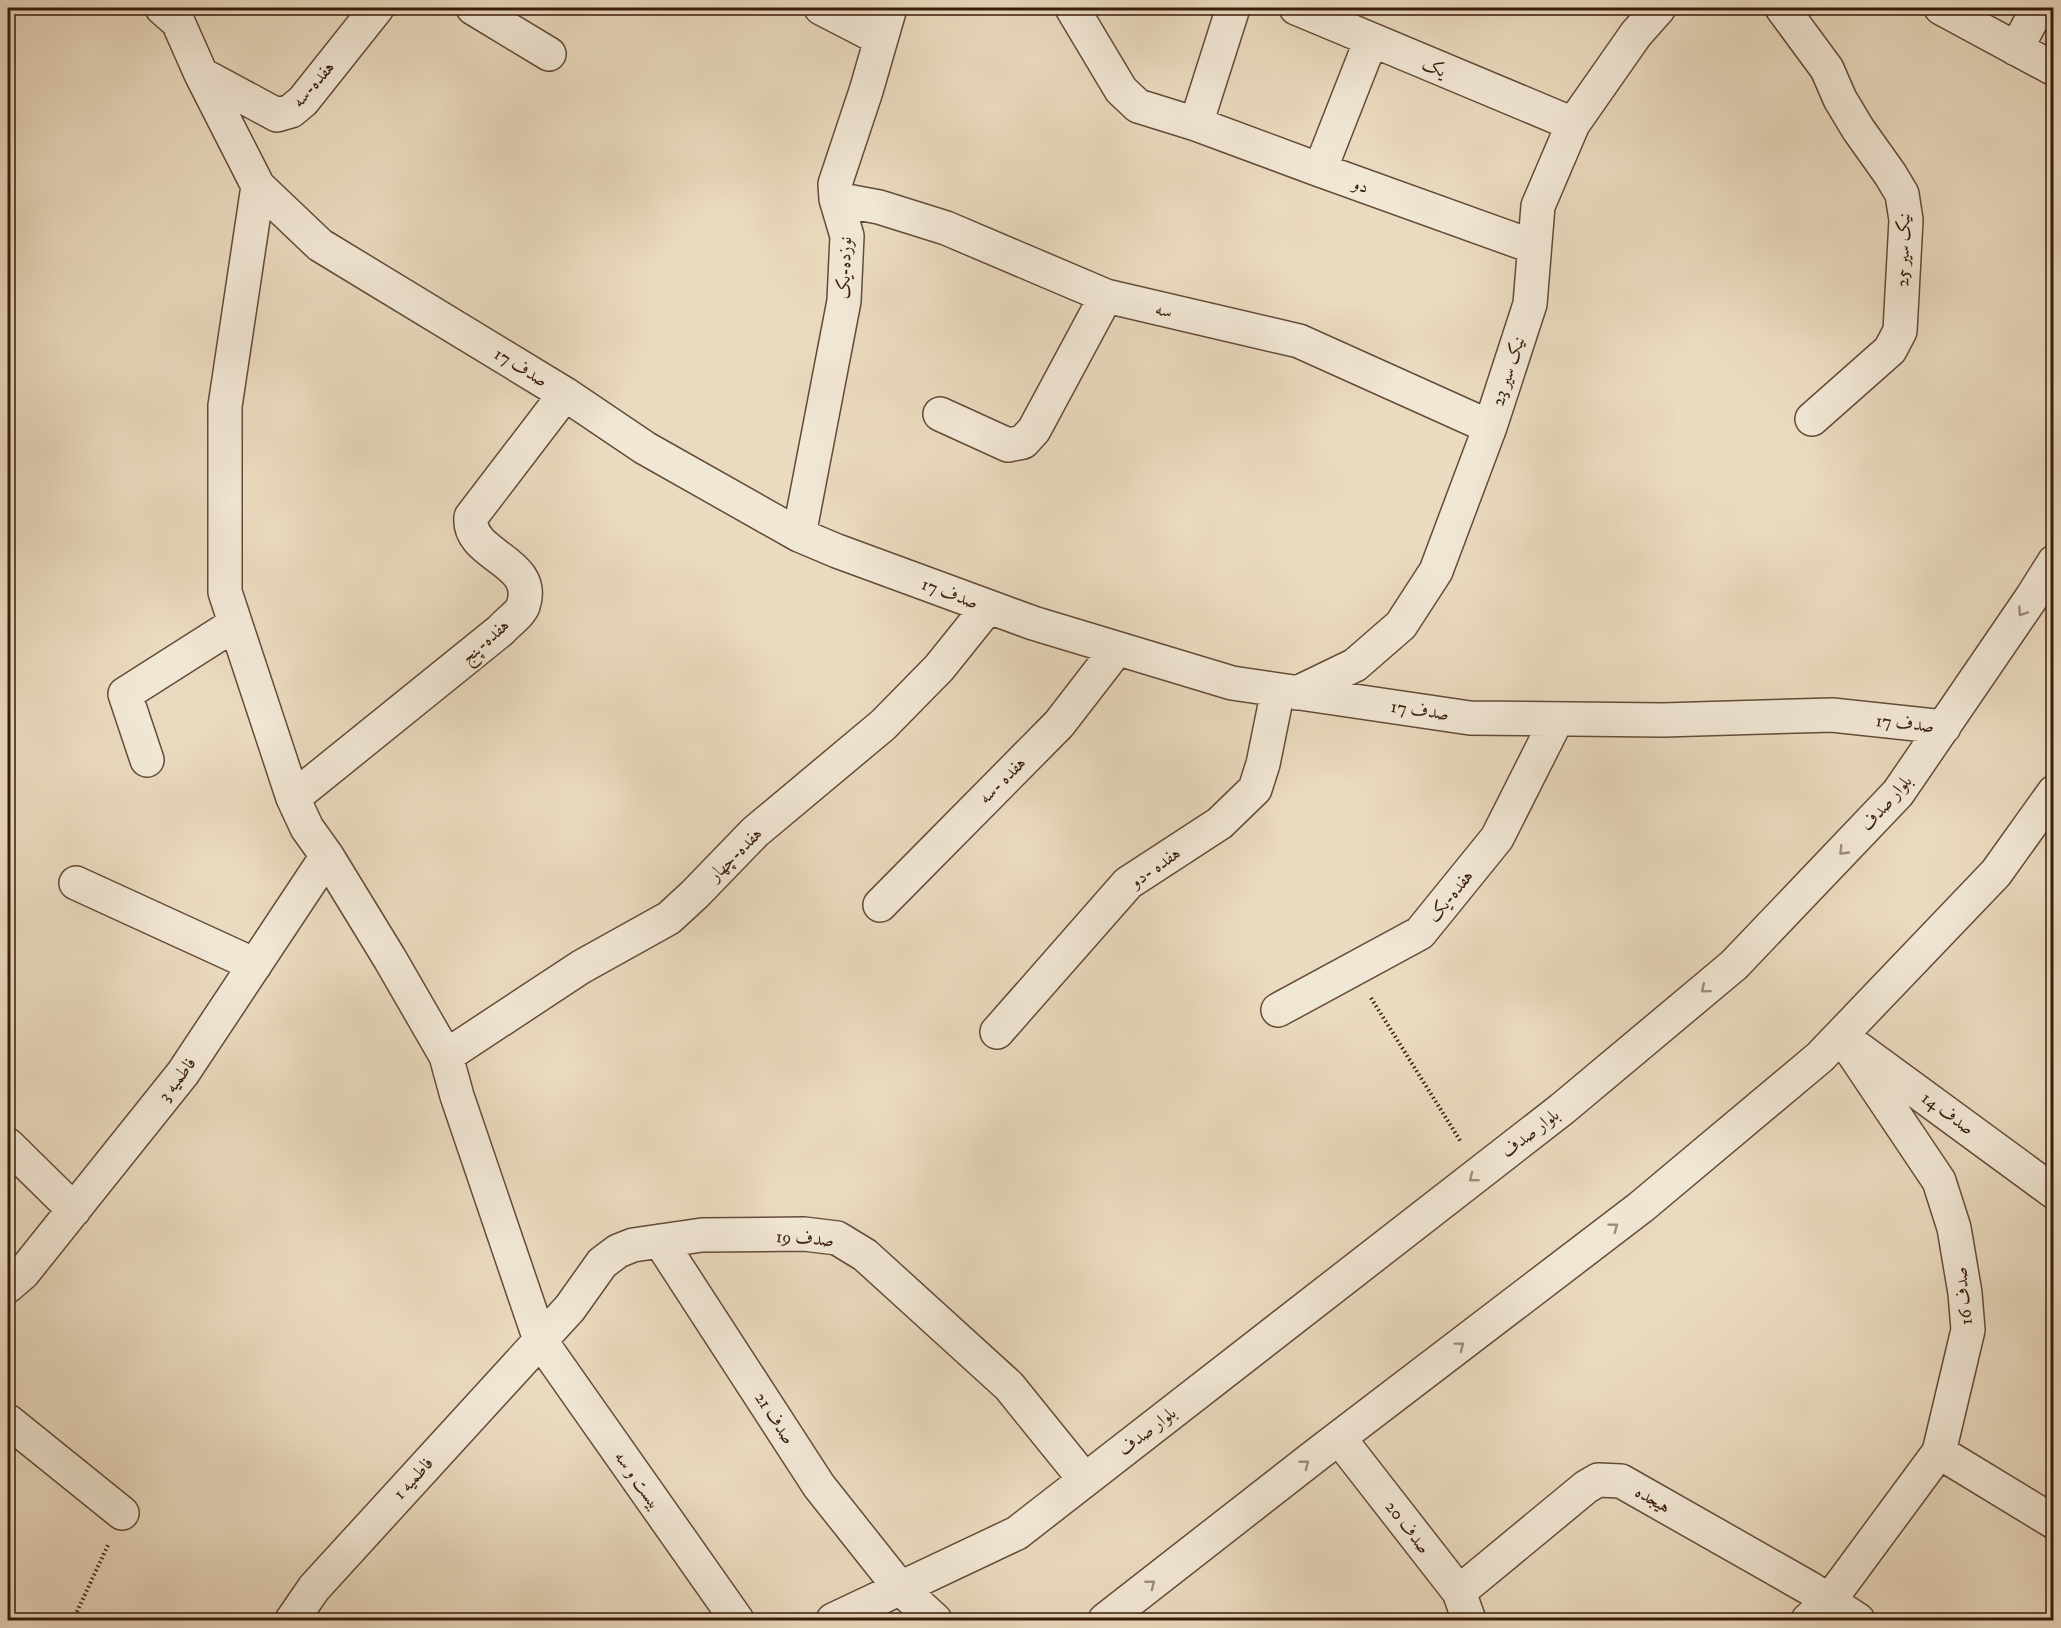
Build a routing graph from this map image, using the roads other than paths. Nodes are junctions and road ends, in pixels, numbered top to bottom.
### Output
1 (377, 8) edge
2 (474, 8) edge
3 (821, 8) edge
4 (890, 8) edge
5 (1072, 8) edge
6 (1233, 8) edge
7 (1659, 8) edge
8 (1782, 8) edge
9 (1941, 8) edge
10 (2038, 8) edge
11 (1311, 10) edge
12 (176, 12) edge
13 (881, 39) junction
14 (1371, 40) junction
15 (2016, 49) junction
16 (549, 54) dead end
17 (2054, 69) edge
18 (201, 74) junction
19 (1196, 124) junction
20 (1573, 124) junction
21 (1320, 170) junction
22 (258, 186) junction
23 (836, 199) junction
24 (1534, 247) junction
25 (1106, 296) junction
26 (565, 394) junction
27 (940, 414) dead end
28 (1812, 419) dead end
29 (1490, 427) junction
30 (799, 535) junction
31 (2054, 562) edge
32 (988, 607) junction
33 (236, 624) junction
34 (1117, 649) junction
35 (1287, 691) junction
36 (1557, 719) junction
37 (1944, 727) junction
38 (147, 760) dead end
39 (2054, 792) edge
40 (293, 798) junction
41 (327, 856) junction
42 (76, 883) dead end
43 (880, 905) dead end
44 (255, 965) junction
45 (1278, 1010) dead end
46 (997, 1032) dead end
47 (1841, 1035) junction
48 (446, 1056) junction
49 (8, 1145) edge
50 (2054, 1192) edge
51 (74, 1210) junction
52 (660, 1241) junction
53 (8, 1286) edge
54 (540, 1340) junction
55 (8, 1421) edge
56 (1339, 1438) junction
57 (1939, 1452) junction
58 (1084, 1480) junction
59 (122, 1513) road end
60 (2054, 1522) edge
61 (900, 1588) junction
62 (1464, 1606) edge
63 (1818, 1611) edge
64 (292, 1620) edge
65 (737, 1620) edge
66 (833, 1620) edge
67 (935, 1620) edge
68 (1105, 1620) edge
69 (1858, 1620) edge

1 - 18 street, هفده-سه
2 - 16 street
3 - 13 street
4 - 13 street, نوزده-یک
5 - 19 street, دو
6 - 19 street
7 - 20 street, نیک سیر 23
8 - 28 street, نیک سیر 25
9 - 15 street
10 - 15 street
11 - 14 street, یک
12 - 18 street, صدف 17
13 - 23 street, نوزده-یک
14 - 20 street, یک
14 - 21 street
15 - 17 street
18 - 22 street, صدف 17
19 - 21 street, دو
20 - 24 street, نیک سیر 23
21 - 24 street, دو
22 - 26 street, صدف 17
22 - 33 street, بیست و سه
23 - 25 street, سه
23 - 30 street, نوزده-یک
24 - 29 street, نیک سیر 23
25 - 27 street
25 - 29 street, سه
26 - 30 street, صدف 17
26 - 40 street, هفده-پنج
29 - 35 street, نیک سیر 23
30 - 32 street, صدف 17
31 -> 37 street, بلوار صدف
32 - 34 street, صدف 17
32 - 48 street, هفده-چهار
33 - 38 street
33 - 40 street, بیست و سه
34 - 35 street, صدف 17
34 - 43 street, هفده -سه
35 - 36 street, صدف 17
35 - 46 street, هفده -دو
36 - 37 street, صدف 17
36 - 45 street, هفده-یک
37 -> 58 street, بلوار صدف
39 - 47 street
40 - 41 street, بیست و سه
41 - 44 street, فاطمیه 3
41 - 48 street, بیست و سه
42 - 44 street
44 - 51 street, فاطمیه 3
47 - 50 street, صدف 14
56 -> 47 street
47 - 57 street, صدف 16
48 - 54 street, بیست و سه
49 - 51 street
51 - 53 street, فاطمیه 3
52 - 54 street, صدف 19
52 - 58 street, صدف 19
52 - 61 street, صدف 21
54 - 64 street, فاطمیه 1
54 - 65 street, بیست و سه
55 - 59 street
56 - 62 street, صدف 20
68 -> 56 street
57 - 60 street
57 - 63 street
58 - 61 street, بلوار صدف
61 - 66 street, بلوار صدف
61 - 67 street, صدف 21
62 - 63 street, هیجده
63 - 69 street, هیجده

